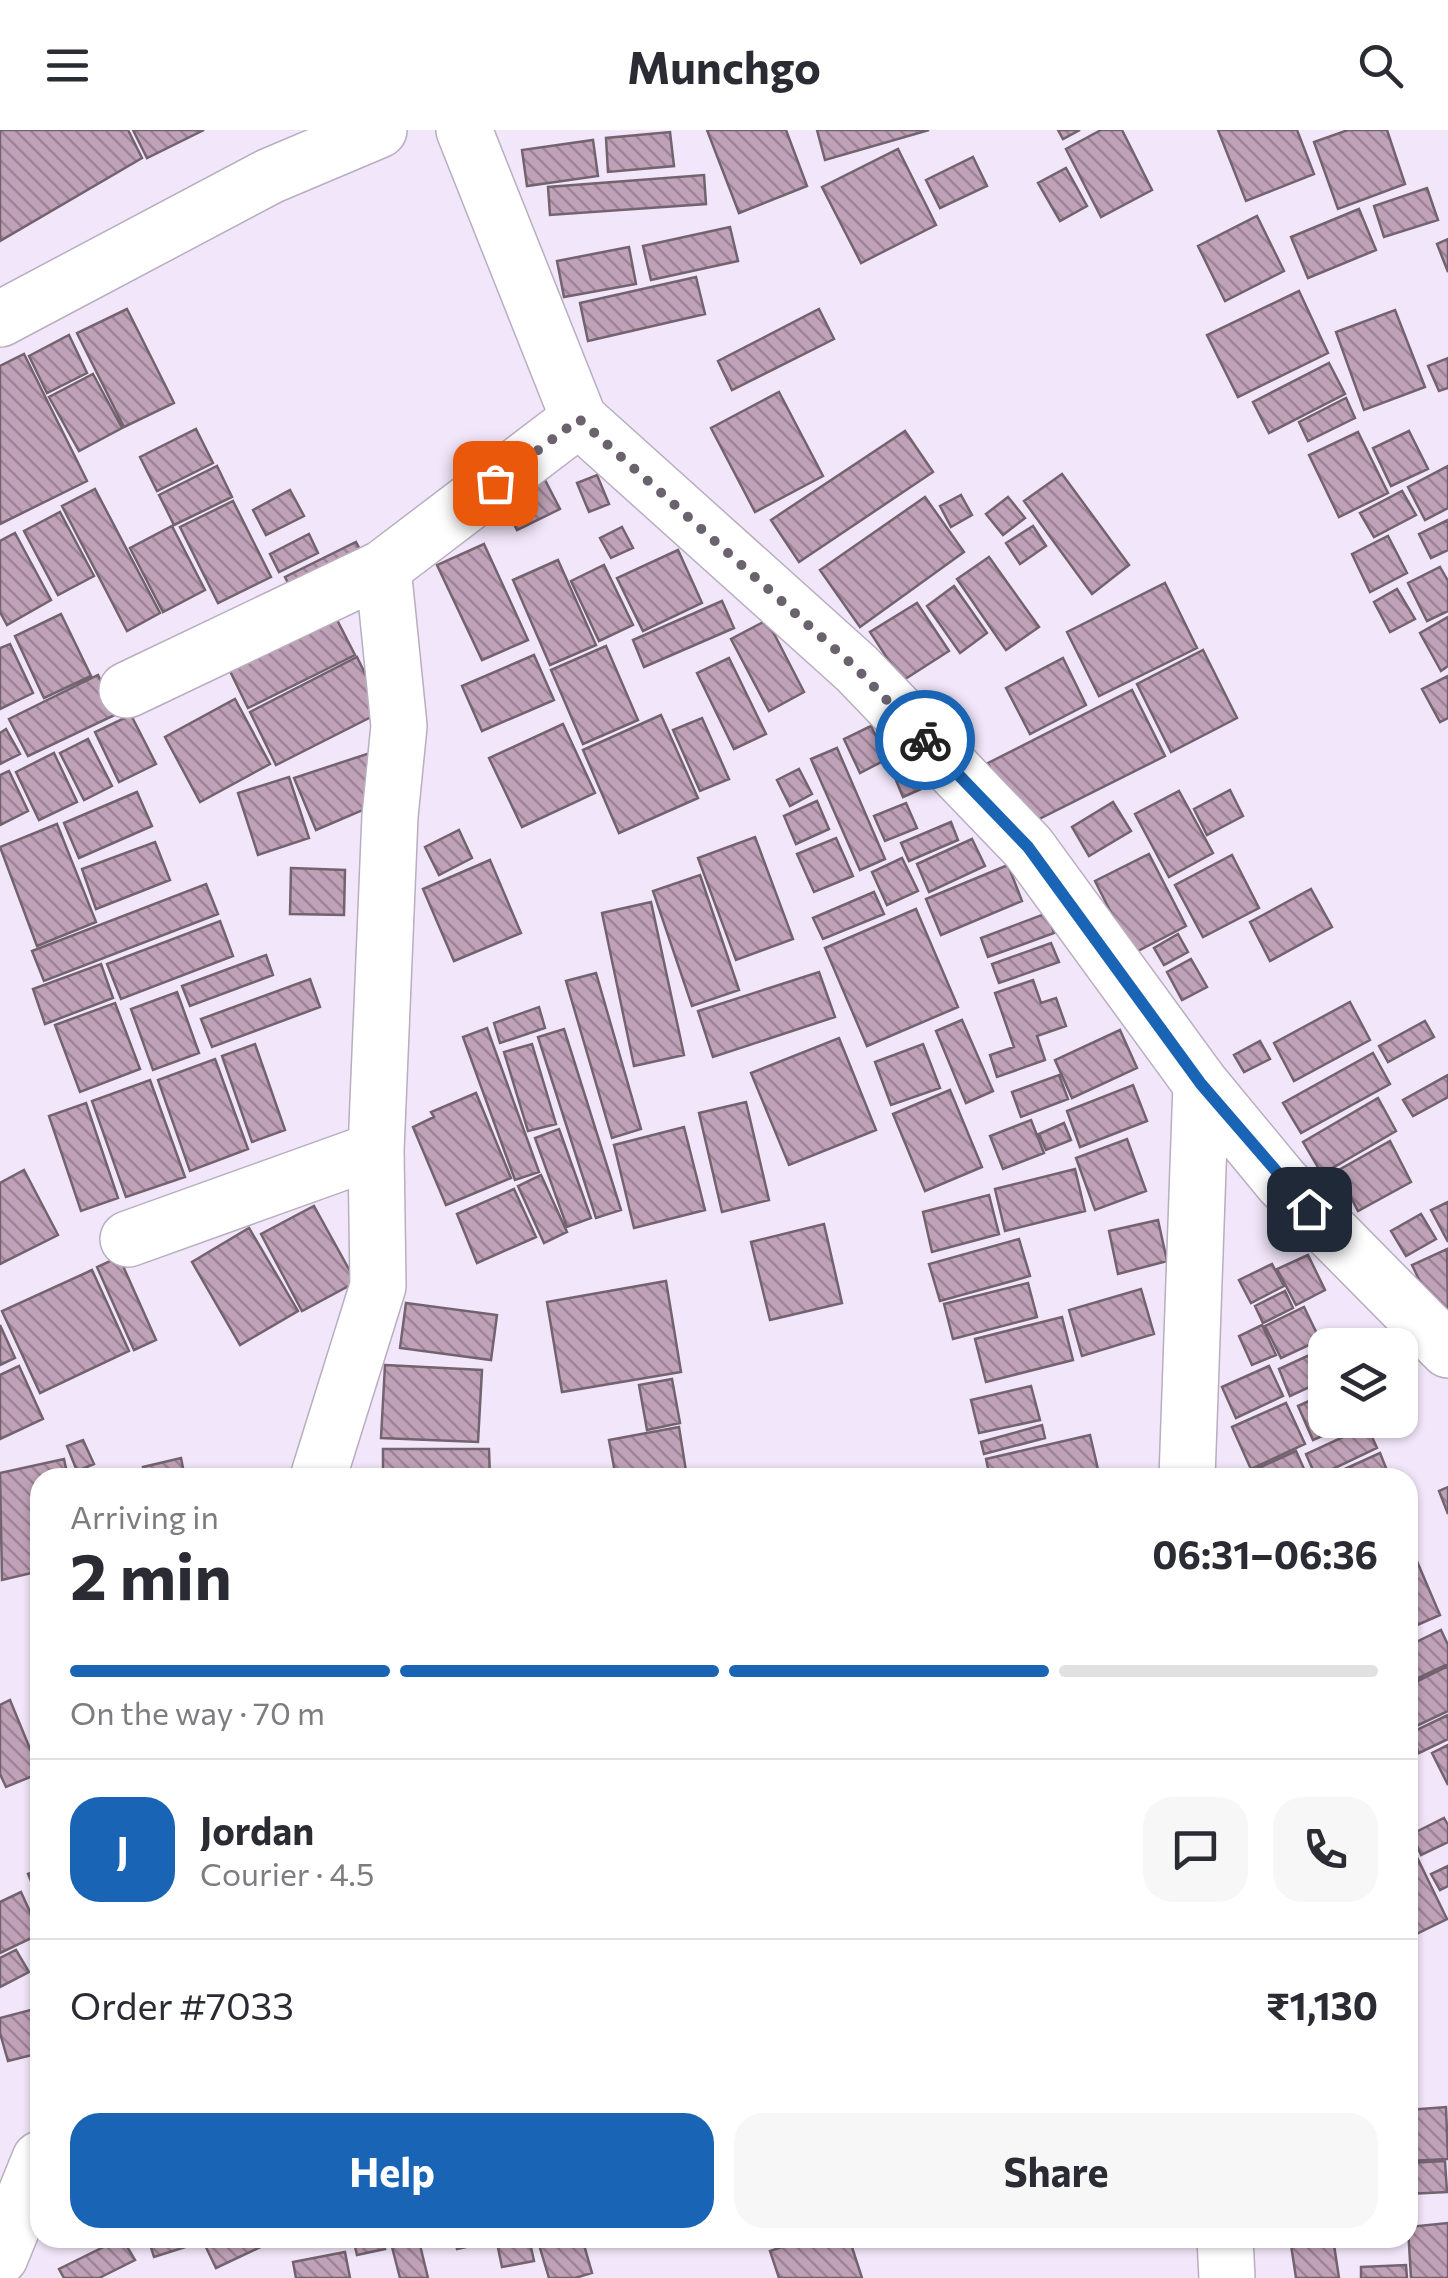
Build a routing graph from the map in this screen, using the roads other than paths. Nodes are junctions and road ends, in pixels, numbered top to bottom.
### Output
1 (379, 130) edge
2 (464, 130) edge
3 (0, 319) edge
4 (579, 419) junction
5 (382, 568) junction
6 (128, 690) dead end
7 (1201, 1084) junction
8 (376, 1150) junction
9 (128, 1240) dead end
10 (1446, 1344) edge
11 (321, 1468) edge
12 (1187, 1468) edge
13 (30, 2184) edge
14 (1226, 2248) edge
15 (0, 2258) edge
16 (1227, 2278) edge

1 - 3 street
2 - 4 street
4 - 5 street
4 - 7 street
5 - 6 street
5 - 8 street
7 - 10 street
7 - 12 street
8 - 9 street
8 - 11 street
13 - 15 street
14 - 16 street

